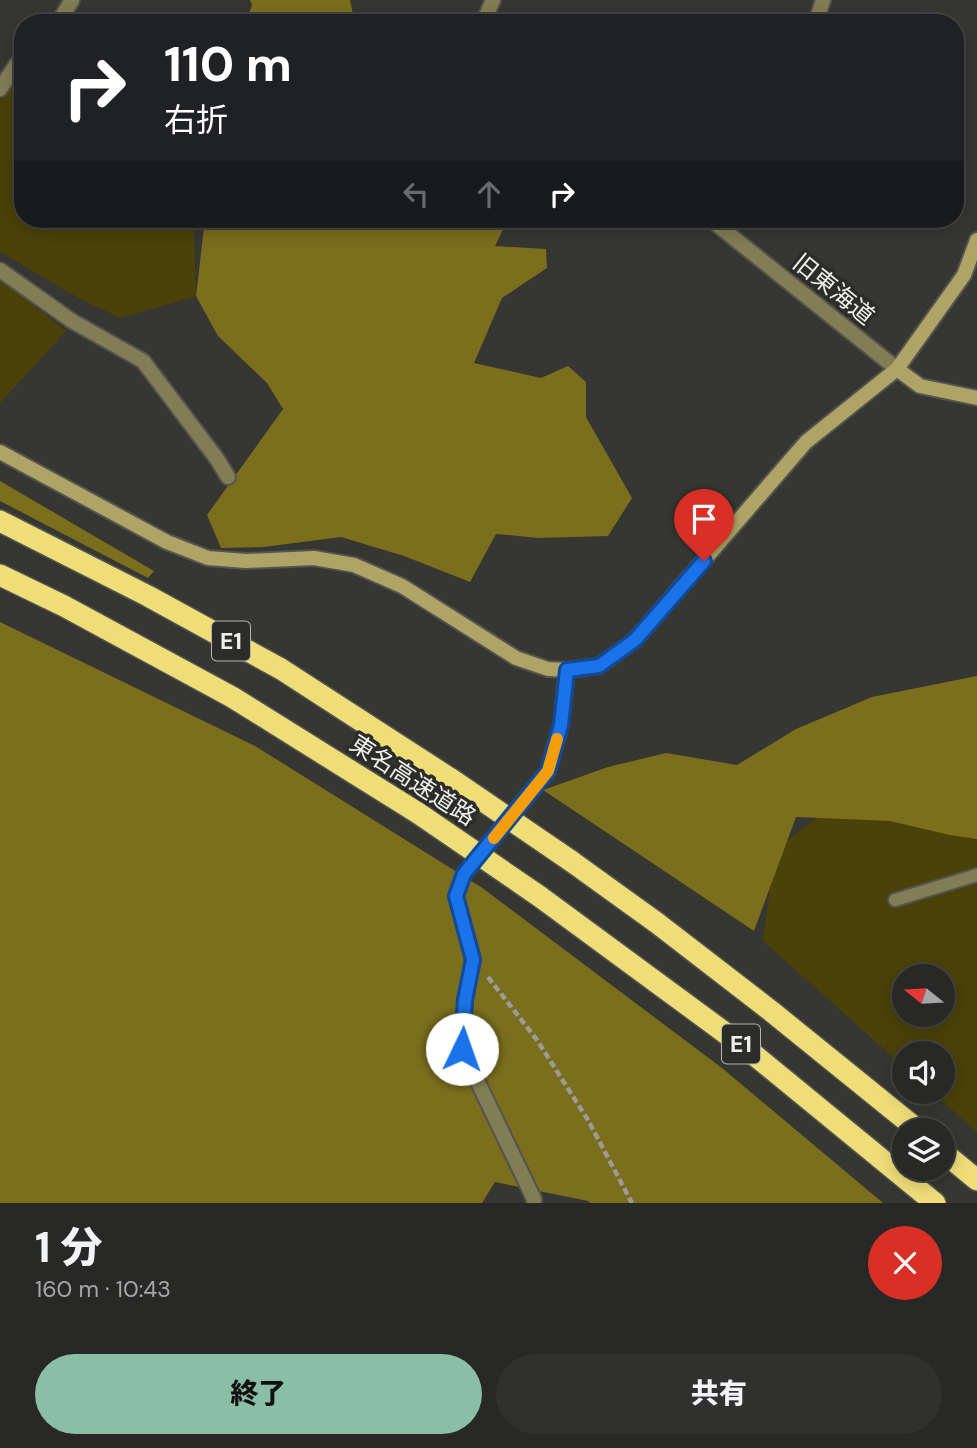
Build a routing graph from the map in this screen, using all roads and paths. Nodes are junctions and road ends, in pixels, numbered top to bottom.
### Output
1 (14, 68) edge
2 (0, 89) edge
3 (721, 228) edge
4 (977, 240) edge
5 (0, 270) edge
6 (971, 274) edge
7 (897, 369) junction
8 (977, 398) edge
9 (0, 452) edge
10 (228, 477) dead end
11 (0, 521) edge
12 (0, 575) edge
13 (567, 670) junction
14 (977, 875) edge
15 (895, 900) dead end
16 (473, 960) junction
17 (903, 1118) edge
18 (955, 1162) edge
19 (977, 1180) edge
20 (534, 1203) edge
21 (632, 1203) edge
22 (935, 1203) edge

1 - 2 street
3 - 7 street, 旧東海道
4 - 6 street
5 - 10 street
6 - 7 street
7 - 8 street
7 - 13 street
9 - 13 street
11 - 17 highway, 東名高速道路 / E1, bridge
12 - 22 highway, 東名高速道路 / E1, bridge
13 - 16 street
14 - 15 lane
16 - 20 street
16 - 21 path
18 - 19 highway

